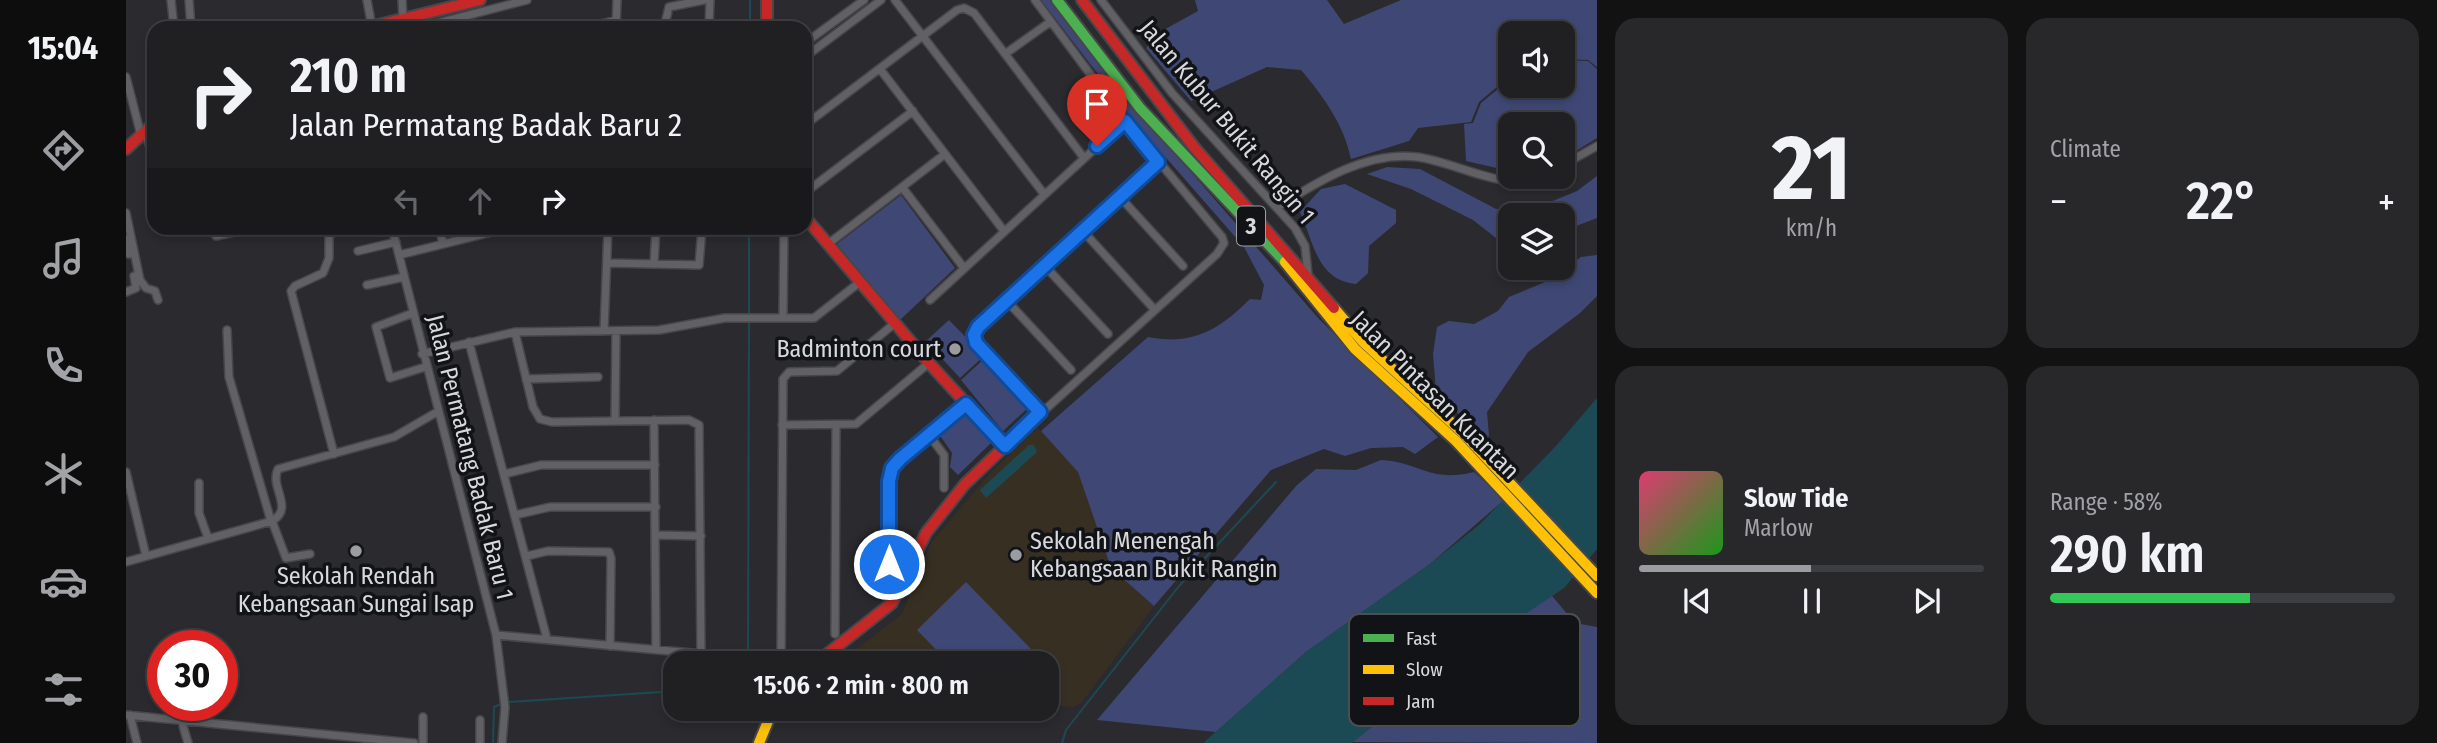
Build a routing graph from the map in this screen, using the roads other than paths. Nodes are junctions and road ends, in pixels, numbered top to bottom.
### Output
1 (171, 0) edge
2 (189, 0) edge
3 (367, 0) edge
4 (402, 0) edge
5 (480, 0) edge
6 (527, 0) edge
7 (617, 0) edge
8 (704, 0) edge
9 (710, 0) edge
10 (767, 0) edge
11 (864, 0) edge
12 (881, 0) edge
13 (895, 0) edge
14 (1035, 0) edge
15 (1057, 0) edge
16 (1074, 0) edge
17 (1082, 0) edge
18 (1101, 0) edge
19 (403, 19) junction
20 (1116, 20) junction
21 (173, 21) edge
22 (190, 21) edge
23 (369, 21) edge
24 (398, 21) edge
25 (446, 21) edge
26 (616, 21) edge
27 (666, 21) edge
28 (709, 21) edge
29 (767, 21) edge
30 (1050, 22) junction
31 (923, 36) junction
32 (812, 38) edge
33 (1110, 38) junction
34 (812, 52) edge
35 (1005, 54) junction
36 (880, 69) junction
37 (126, 77) edge
38 (1139, 77) junction
39 (913, 111) junction
40 (812, 120) edge
41 (1125, 121) junction
42 (147, 129) edge
43 (143, 133) junction
44 (147, 142) edge
45 (1597, 146) edge
46 (126, 149) edge
47 (945, 154) junction
48 (1084, 158) junction
49 (1575, 158) edge
50 (1158, 162) junction
51 (1498, 178) edge
52 (812, 187) edge
53 (902, 187) junction
54 (1044, 194) junction
55 (1120, 197) junction
56 (1278, 207) junction
57 (126, 213) edge
58 (812, 225) edge
59 (1083, 231) junction
60 (1004, 232) junction
61 (329, 235) edge
62 (394, 235) edge
63 (441, 235) edge
64 (478, 235) edge
65 (608, 235) edge
66 (656, 235) edge
67 (701, 235) edge
68 (784, 235) edge
69 (126, 239) edge
70 (396, 242) junction
71 (443, 243) junction
72 (828, 244) junction
73 (358, 251) dead end
74 (399, 255) junction
75 (607, 263) junction
76 (654, 264) junction
77 (1045, 266) junction
78 (1184, 266) dead end
79 (964, 268) junction
80 (1308, 275) junction
81 (404, 277) junction
82 (860, 282) junction
83 (367, 285) dead end
84 (126, 292) edge
85 (158, 300) dead end
86 (930, 300) dead end
87 (1007, 301) junction
88 (1154, 309) junction
89 (413, 313) junction
90 (782, 318) junction
91 (895, 323) junction
92 (227, 330) dead end
93 (604, 331) junction
94 (616, 331) junction
95 (514, 332) junction
96 (1108, 334) dead end
97 (469, 342) junction
98 (422, 354) junction
99 (929, 363) junction
100 (425, 367) junction
101 (1071, 370) dead end
102 (598, 377) dead end
103 (526, 379) junction
104 (966, 404) junction
105 (437, 412) junction
106 (1040, 412) junction
107 (654, 420) junction
108 (615, 421) junction
109 (782, 425) junction
110 (836, 426) junction
111 (929, 435) junction
112 (1460, 437) junction
113 (1005, 446) junction
114 (334, 454) junction
115 (655, 465) junction
116 (126, 472) edge
117 (504, 474) junction
118 (199, 483) dead end
119 (944, 488) dead end
120 (656, 507) junction
121 (516, 515) junction
122 (271, 521) junction
123 (656, 535) junction
124 (701, 536) junction
125 (208, 538) junction
126 (310, 554) dead end
127 (146, 556) junction
128 (527, 556) junction
129 (126, 562) edge
130 (1597, 576) edge
131 (889, 592) dead end
132 (1597, 593) edge
133 (835, 634) dead end
134 (496, 635) junction
135 (547, 639) junction
136 (610, 646) junction
137 (656, 650) junction
138 (667, 651) edge
139 (701, 651) edge
140 (781, 651) edge
141 (831, 651) edge
142 (128, 715) edge
143 (147, 716) edge
144 (423, 717) dead end
145 (480, 720) dead end
146 (182, 721) edge
147 (198, 721) edge
148 (768, 721) edge
149 (370, 741) edge
150 (137, 743) edge
151 (188, 743) edge
152 (414, 743) edge
153 (423, 743) edge
154 (480, 743) edge
155 (502, 743) edge
156 (759, 743) edge

1 - 21 street
2 - 22 street
3 - 23 street
4 - 19 street
5 - 19 main road
6 - 25 street
7 - 26 street
8 - 27 street
9 - 28 street
10 - 29 main road
11 - 32 street
12 - 34 street
13 - 31 street
14 - 30 street
15 - 112 main road, Jalan Pintasan Kuantan / 3
16 - 38 main road
17 - 33 main road, Jalan Pintasan Kuantan / 3
18 - 20 street, Jalan Kubur Bukit Rangin 1
19 - 24 main road
20 - 33 main road
20 - 56 street, Jalan Kubur Bukit Rangin 1
30 - 35 street
30 - 41 street
31 - 35 street
31 - 36 street
31 - 54 street
33 - 38 main road, Jalan Pintasan Kuantan / 3
35 - 48 street
36 - 39 street
36 - 40 street
37 - 43 street
38 - 80 main road, Jalan Pintasan Kuantan / 3
39 - 47 street
39 - 52 street
41 - 48 street
41 - 50 street
42 - 43 main road
43 - 44 street
43 - 46 main road
45 - 49 street
47 - 53 street
47 - 60 street
48 - 54 street
50 - 55 street
50 - 88 street
51 - 56 street
53 - 72 street
53 - 79 street
54 - 60 street
55 - 59 street
55 - 78 street
56 - 80 street, Jalan Kubur Bukit Rangin 1
57 - 85 street
58 - 72 main road
59 - 77 street
59 - 88 street
60 - 79 street
61 - 114 street
62 - 70 street, Jalan Permatang Badak Baru 1
63 - 71 street
64 - 71 street
65 - 75 street
66 - 76 street
67 - 76 street
68 - 90 street
69 - 84 street
70 - 73 street
70 - 74 street, Jalan Permatang Badak Baru 1
71 - 74 street
72 - 82 main road
74 - 81 street, Jalan Permatang Badak Baru 1
75 - 76 street
75 - 93 street
77 - 87 street
77 - 96 street
79 - 86 street
80 - 112 main road, Jalan Pintasan Kuantan / 3
81 - 83 street
81 - 89 street, Jalan Permatang Badak Baru 1
82 - 90 street
82 - 91 main road
87 - 101 street
87 - 106 street
88 - 106 street
89 - 98 street, Jalan Permatang Badak Baru 1
89 - 100 street
90 - 94 street
91 - 99 main road
91 - 109 street
92 - 122 street
93 - 94 street
93 - 95 street
94 - 108 street
95 - 97 street
95 - 103 street
97 - 98 street
97 - 117 street
98 - 100 street, Jalan Permatang Badak Baru 1
99 - 104 main road
99 - 110 street
100 - 105 street, Jalan Permatang Badak Baru 1
102 - 103 street
103 - 108 street
104 - 111 street
104 - 113 main road
105 - 114 street
105 - 134 street, Jalan Permatang Badak Baru 1
106 - 113 street
107 - 108 street
107 - 115 street
107 - 124 street
109 - 110 street
109 - 140 street
110 - 133 street
111 - 119 street
111 - 131 street
112 - 130 main road, Jalan Pintasan Kuantan / 3
112 - 132 main road, Jalan Pintasan Kuantan / 3
113 - 141 main road
114 - 122 street
115 - 117 street
115 - 120 street
116 - 127 street
117 - 121 street
118 - 125 street
120 - 121 street
120 - 123 street
121 - 128 street
122 - 125 street
122 - 126 street
123 - 124 street
123 - 137 street
124 - 139 street
125 - 127 street
127 - 129 street
128 - 135 street
128 - 136 street
134 - 135 street
134 - 155 street, Jalan Permatang Badak Baru 1
135 - 136 street
136 - 137 street
137 - 138 street
142 - 143 street
142 - 150 street
144 - 153 street
145 - 154 street
146 - 151 street
147 - 149 street
148 - 156 main road
149 - 152 street

